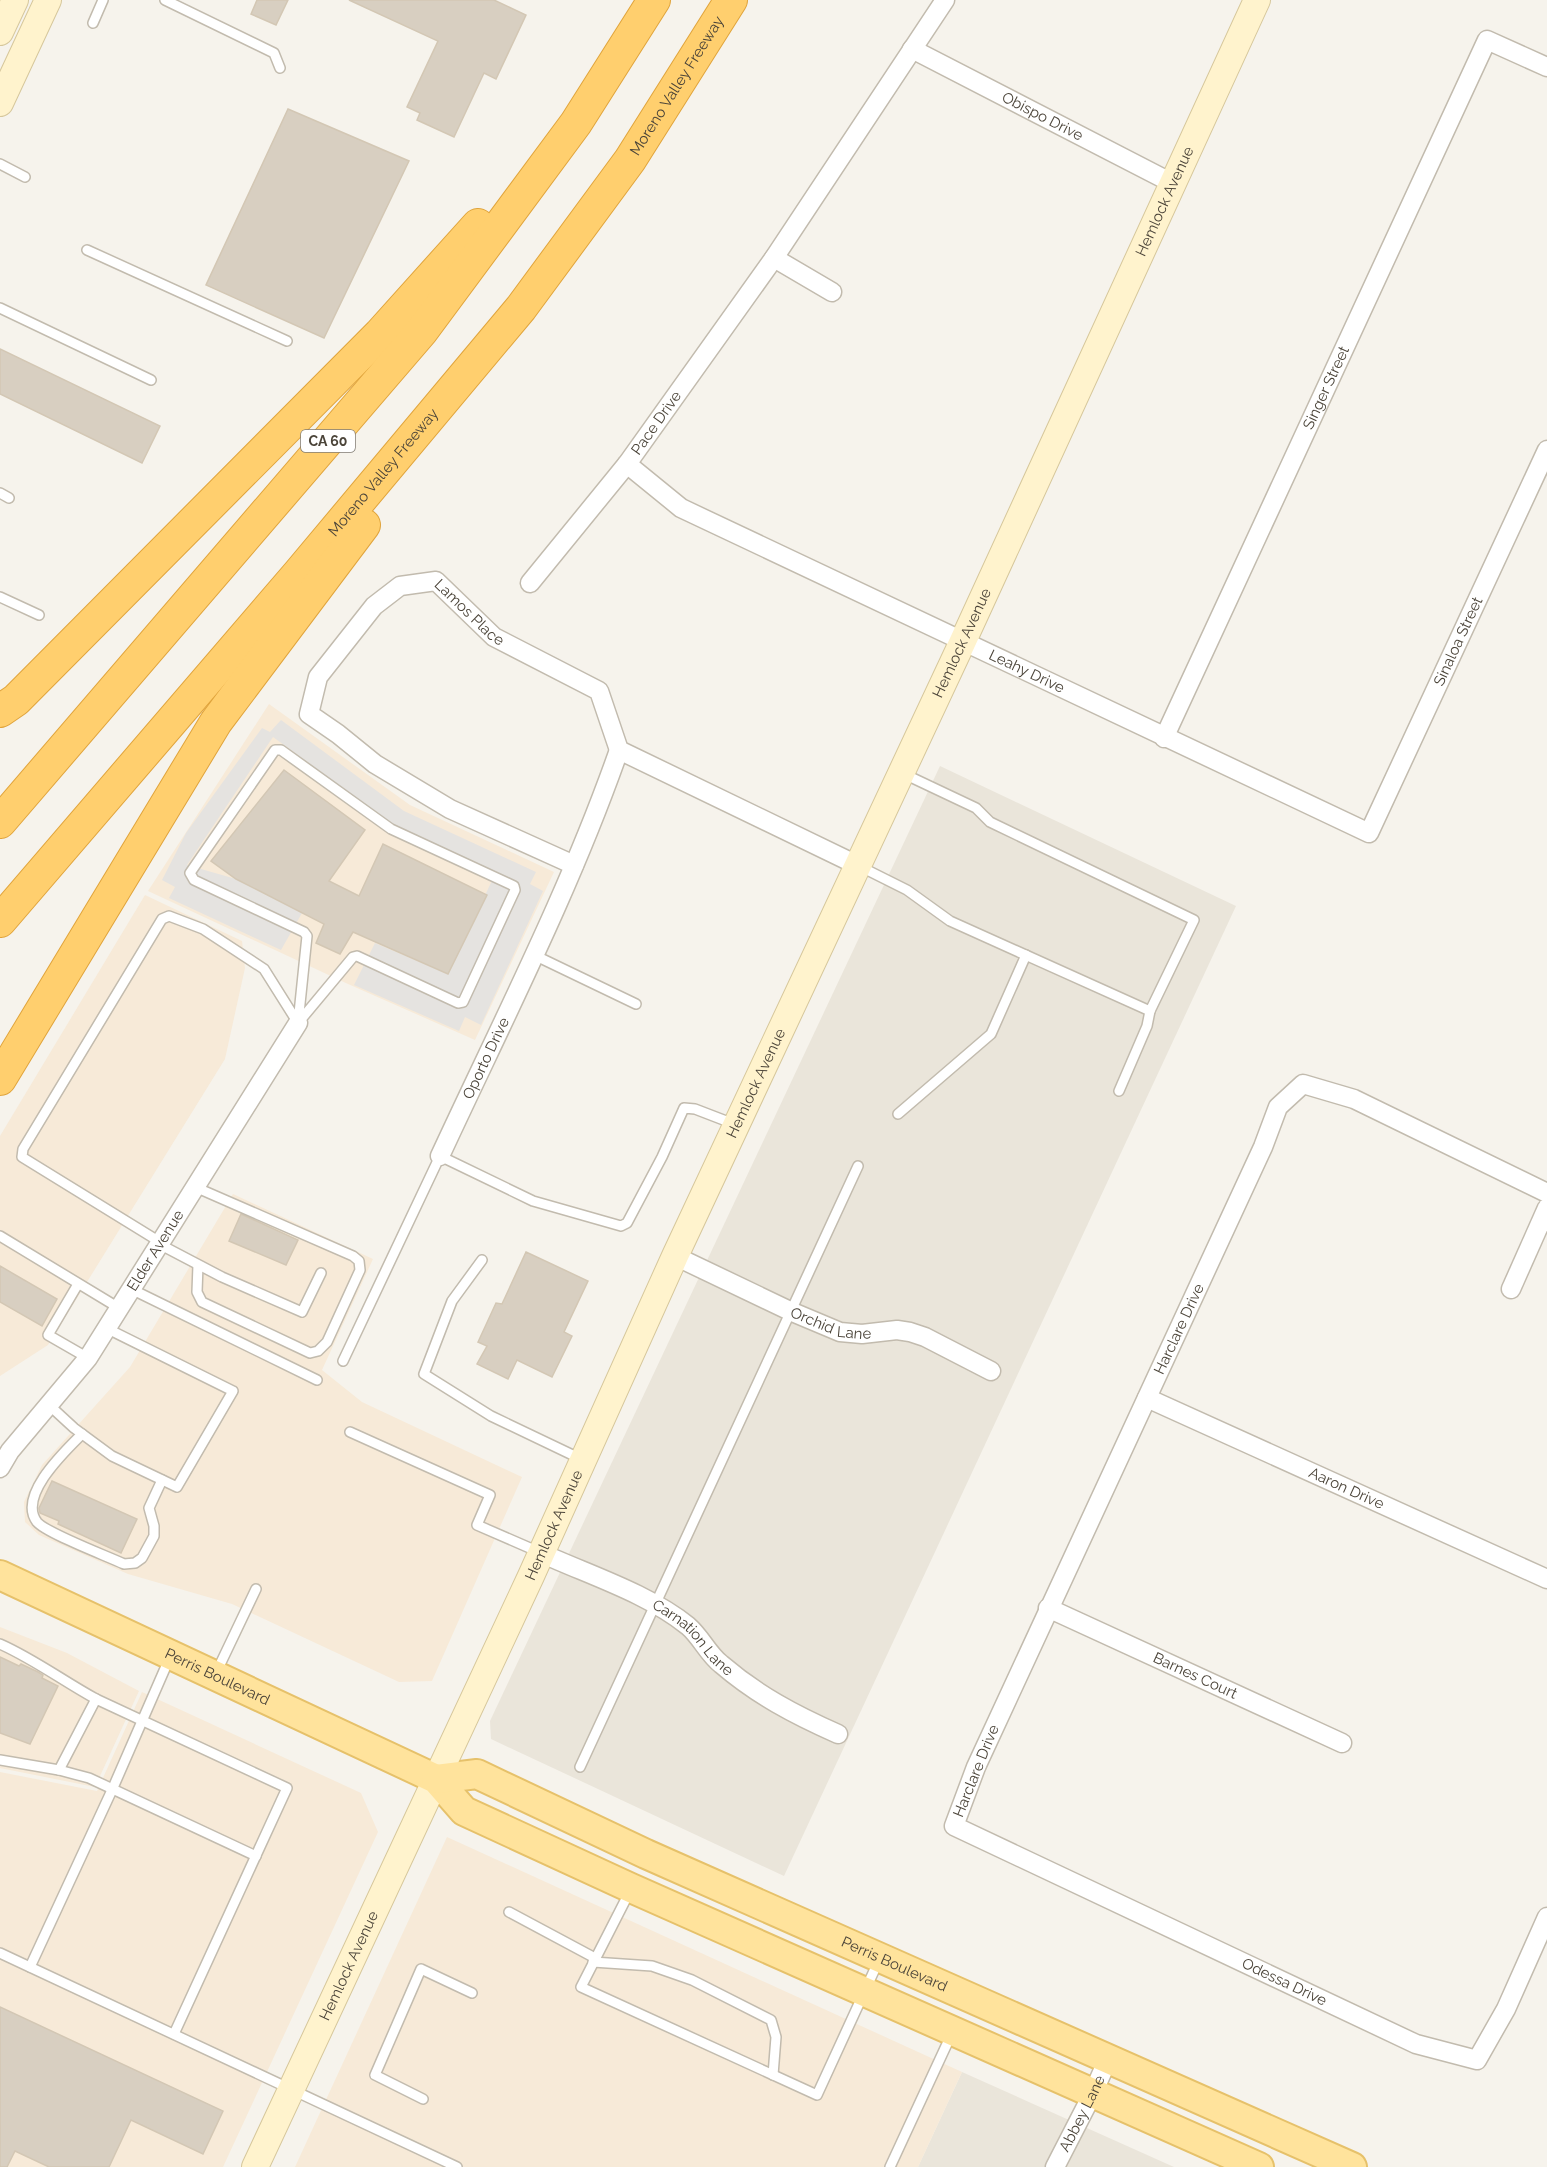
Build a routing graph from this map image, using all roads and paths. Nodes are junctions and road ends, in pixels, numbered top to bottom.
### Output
1 (15, 0) edge
2 (48, 0) edge
3 (104, 0) edge
4 (165, 0) edge
5 (654, 0) edge
6 (731, 0) edge
7 (945, 0) edge
8 (1257, 0) edge
9 (93, 23) dead end
10 (0, 32) edge
11 (630, 39) junction
12 (912, 49) junction
13 (1547, 67) edge
14 (280, 68) dead end
15 (0, 103) edge
16 (0, 164) edge
17 (25, 177) dead end
18 (1172, 183) junction
19 (87, 250) dead end
20 (774, 258) junction
21 (832, 292) dead end
22 (0, 308) edge
23 (521, 308) junction
24 (287, 341) dead end
25 (151, 380) dead end
26 (1547, 450) edge
27 (627, 464) junction
28 (530, 583) dead end
29 (0, 597) edge
30 (39, 615) dead end
31 (963, 642) junction
32 (0, 711) edge
33 (1164, 738) junction
34 (619, 750) junction
35 (901, 772) junction
36 (0, 822) edge
37 (1369, 833) joint
38 (574, 865) junction
39 (857, 865) junction
40 (0, 921) edge
41 (534, 955) junction
42 (1026, 955) junction
43 (636, 1004) dead end
44 (1150, 1011) junction
45 (298, 1023) junction
46 (0, 1079) edge
47 (1119, 1091) dead end
48 (898, 1114) dead end
49 (737, 1125) junction
50 (440, 1156) junction
51 (858, 1166) dead end
52 (195, 1187) junction
53 (1547, 1194) edge
54 (1547, 1208) edge
55 (0, 1236) edge
56 (160, 1243) junction
57 (675, 1256) junction
58 (482, 1260) dead end
59 (198, 1265) junction
60 (321, 1273) dead end
61 (78, 1284) junction
62 (131, 1288) junction
63 (1511, 1289) dead end
64 (119, 1308) junction
65 (790, 1311) junction
66 (106, 1328) junction
67 (88, 1358) junction
68 (343, 1361) dead end
69 (991, 1371) dead end
70 (317, 1380) dead end
71 (1147, 1398) junction
72 (49, 1405) junction
73 (350, 1432) dead end
74 (82, 1434) junction
75 (584, 1460) junction
76 (0, 1468) edge
77 (162, 1480) junction
78 (541, 1553) junction
79 (0, 1575) edge
80 (1547, 1579) edge
81 (256, 1588) dead end
82 (656, 1604) junction
83 (1048, 1608) junction
84 (0, 1644) edge
85 (171, 1655) junction
86 (215, 1675) junction
87 (96, 1699) junction
88 (143, 1721) junction
89 (838, 1734) dead end
90 (1342, 1743) dead end
91 (0, 1760) edge
92 (580, 1767) dead end
93 (58, 1770) junction
94 (436, 1779) junction
95 (112, 1790) junction
96 (954, 1826) joint
97 (256, 1856) junction
98 (631, 1888) junction
99 (509, 1912) dead end
100 (1547, 1917) edge
101 (0, 1953) edge
102 (880, 1958) junction
103 (594, 1960) junction
104 (30, 1967) junction
105 (863, 1991) junction
106 (472, 1993) dead end
107 (953, 2031) junction
108 (174, 2034) junction
109 (1108, 2059) junction
110 (773, 2075) junction
111 (291, 2089) junction
112 (1093, 2093) junction
113 (423, 2099) dead end
114 (255, 2167) edge
115 (457, 2167) edge
116 (891, 2167) edge
117 (1055, 2167) edge
118 (1259, 2167) edge
119 (1352, 2167) edge

1 - 10 street
2 - 15 street
3 - 9 lane
4 - 14 lane
5 - 11 highway, CA 60
6 - 23 highway, Moreno Valley Freeway
7 - 12 street, Pace Drive
8 - 18 street, Hemlock Avenue
11 - 32 highway
11 - 36 highway, CA 60
12 - 18 street, Obispo Drive
12 - 20 street, Pace Drive
13 - 33 street, Singer Street
16 - 17 lane
18 - 31 street, Hemlock Avenue
19 - 24 lane
20 - 21 street
20 - 27 street, Pace Drive
22 - 25 lane
23 - 40 highway, Moreno Valley Freeway
23 - 46 highway
26 - 37 street, Sinaloa Street
27 - 28 street, Pace Drive
27 - 31 street, Leahy Drive
29 - 30 lane
31 - 33 street, Leahy Drive
31 - 35 street, Hemlock Avenue
33 - 37 street, Leahy Drive
34 - 38 street, Oporto Drive
34 - 38 street, Lamos Place
34 - 39 street
35 - 39 street, Hemlock Avenue
35 - 44 lane
38 - 41 street, Oporto Drive
39 - 42 lane
39 - 49 street, Hemlock Avenue
41 - 43 lane
41 - 50 street, Oporto Drive
42 - 44 lane
42 - 48 lane
44 - 47 lane
45 - 45 lane
45 - 52 street, Elder Avenue
45 - 56 lane
49 - 50 lane
49 - 57 street, Hemlock Avenue
50 - 68 lane, Oporto Drive
51 - 65 lane
52 - 56 street, Elder Avenue
52 - 59 lane
53 - 71 street, Harclare Drive
54 - 63 street
55 - 61 lane
56 - 59 lane
56 - 62 street, Elder Avenue
57 - 65 street, Orchid Lane
57 - 75 street, Hemlock Avenue
58 - 75 lane
59 - 60 lane
61 - 64 lane
61 - 67 lane
62 - 64 street, Elder Avenue
62 - 70 lane
64 - 66 street, Elder Avenue
65 - 69 street, Orchid Lane
65 - 82 lane
66 - 67 street, Elder Avenue
66 - 77 lane
67 - 72 street, Elder Avenue
71 - 80 street, Aaron Drive
71 - 83 street, Harclare Drive
72 - 74 lane
72 - 76 street, Elder Avenue
73 - 78 lane
74 - 77 lane
74 - 77 lane
75 - 78 street, Hemlock Avenue
78 - 82 street, Carnation Lane
78 - 94 street, Hemlock Avenue
79 - 85 main road, Perris Boulevard
81 - 86 lane
82 - 89 street, Carnation Lane
82 - 92 lane
83 - 90 street, Barnes Court
83 - 96 street, Harclare Drive
84 - 87 lane
85 - 86 main road, Perris Boulevard
85 - 88 lane
86 - 94 main road, Perris Boulevard
87 - 88 lane
87 - 93 lane
88 - 95 lane
88 - 97 lane
91 - 93 lane
93 - 95 lane
94 - 98 main road, Perris Boulevard
94 - 102 main road, Perris Boulevard
94 - 111 street, Hemlock Avenue
95 - 97 lane
95 - 104 lane
96 - 100 street, Odessa Drive
97 - 108 lane
98 - 103 lane
98 - 105 main road, Perris Boulevard
99 - 103 lane
101 - 104 lane
102 - 105 lane
102 - 109 main road, Perris Boulevard
103 - 110 lane
103 - 110 lane
104 - 108 lane
105 - 107 main road, Perris Boulevard
105 - 110 lane
106 - 113 lane
107 - 112 main road, Perris Boulevard
107 - 116 lane
108 - 111 lane
109 - 112 street, Abbey Lane
109 - 119 main road, Perris Boulevard
111 - 114 street, Hemlock Avenue
111 - 115 lane
112 - 117 street, Abbey Lane
112 - 118 main road, Perris Boulevard

